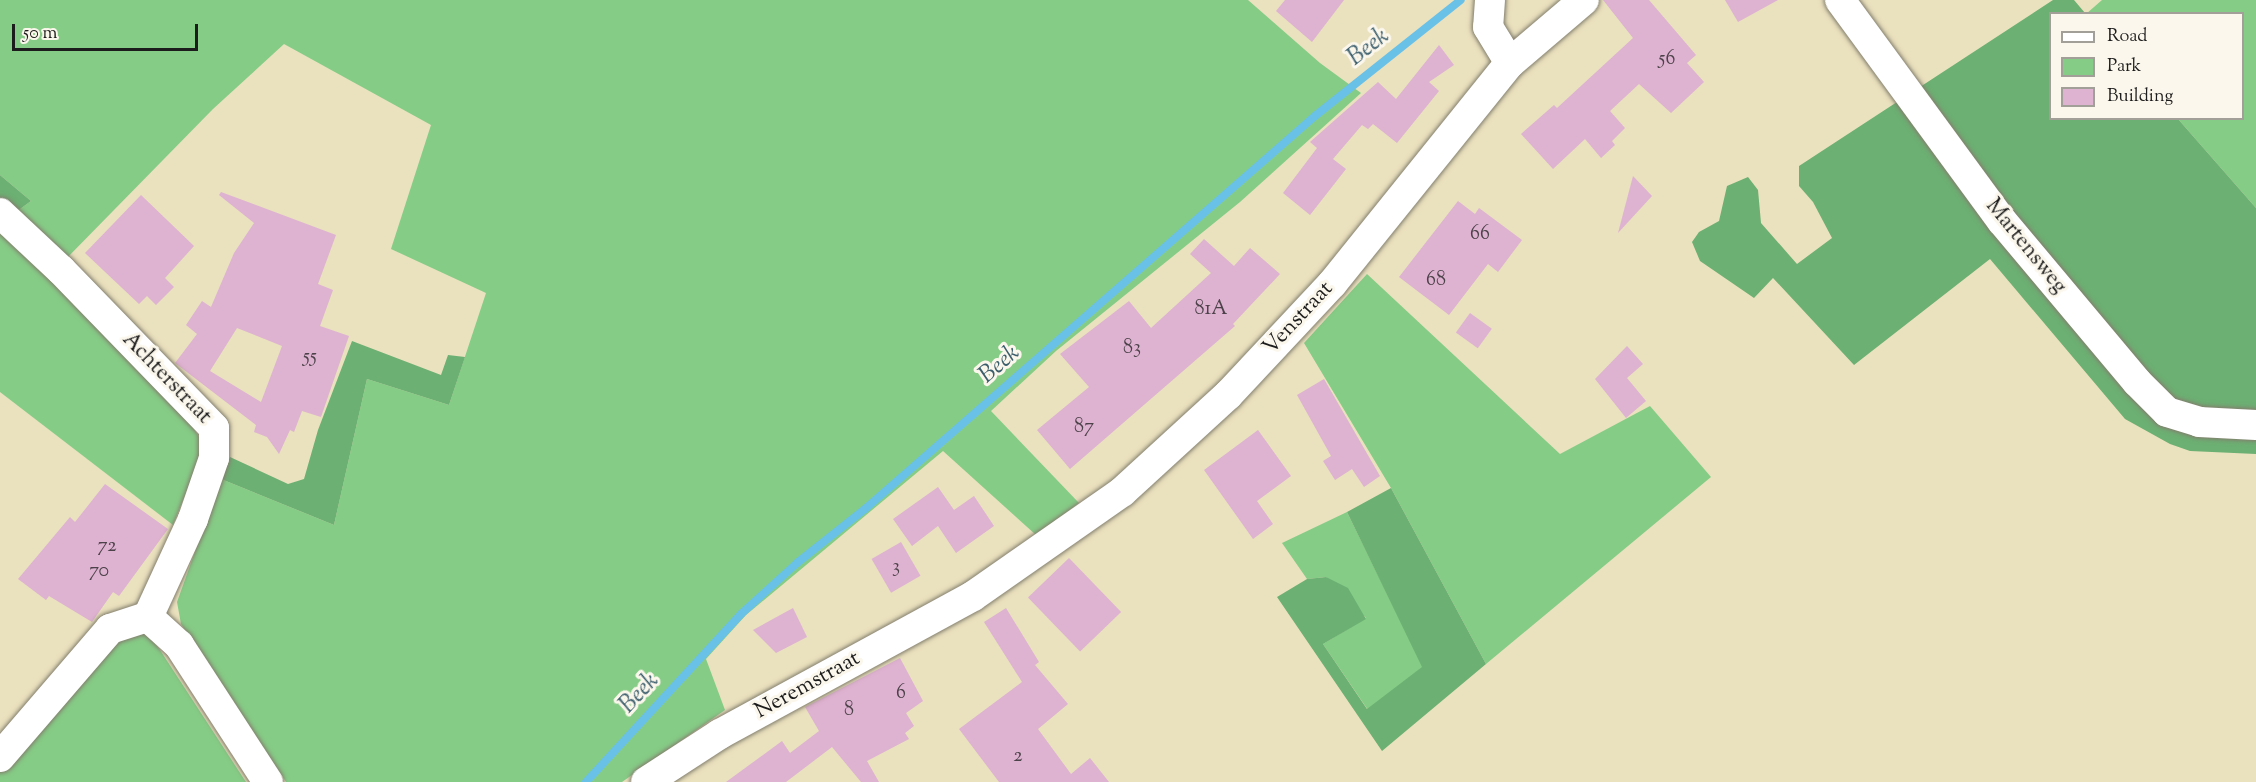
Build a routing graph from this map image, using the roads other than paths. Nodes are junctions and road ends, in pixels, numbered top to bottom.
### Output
1 (1490, 0) edge
2 (1584, 0) edge
3 (1840, 0) edge
4 (1510, 63) junction
5 (0, 213) edge
6 (2256, 425) edge
7 (973, 596) joint
8 (148, 617) junction
9 (0, 757) edge
10 (268, 782) edge
11 (646, 782) edge

1 - 4 street
2 - 4 street, Venstraat
3 - 6 street, Martensweg
4 - 7 street, Venstraat
5 - 8 street, Achterstraat
7 - 11 street, Neremstraat
8 - 9 street
8 - 10 street

